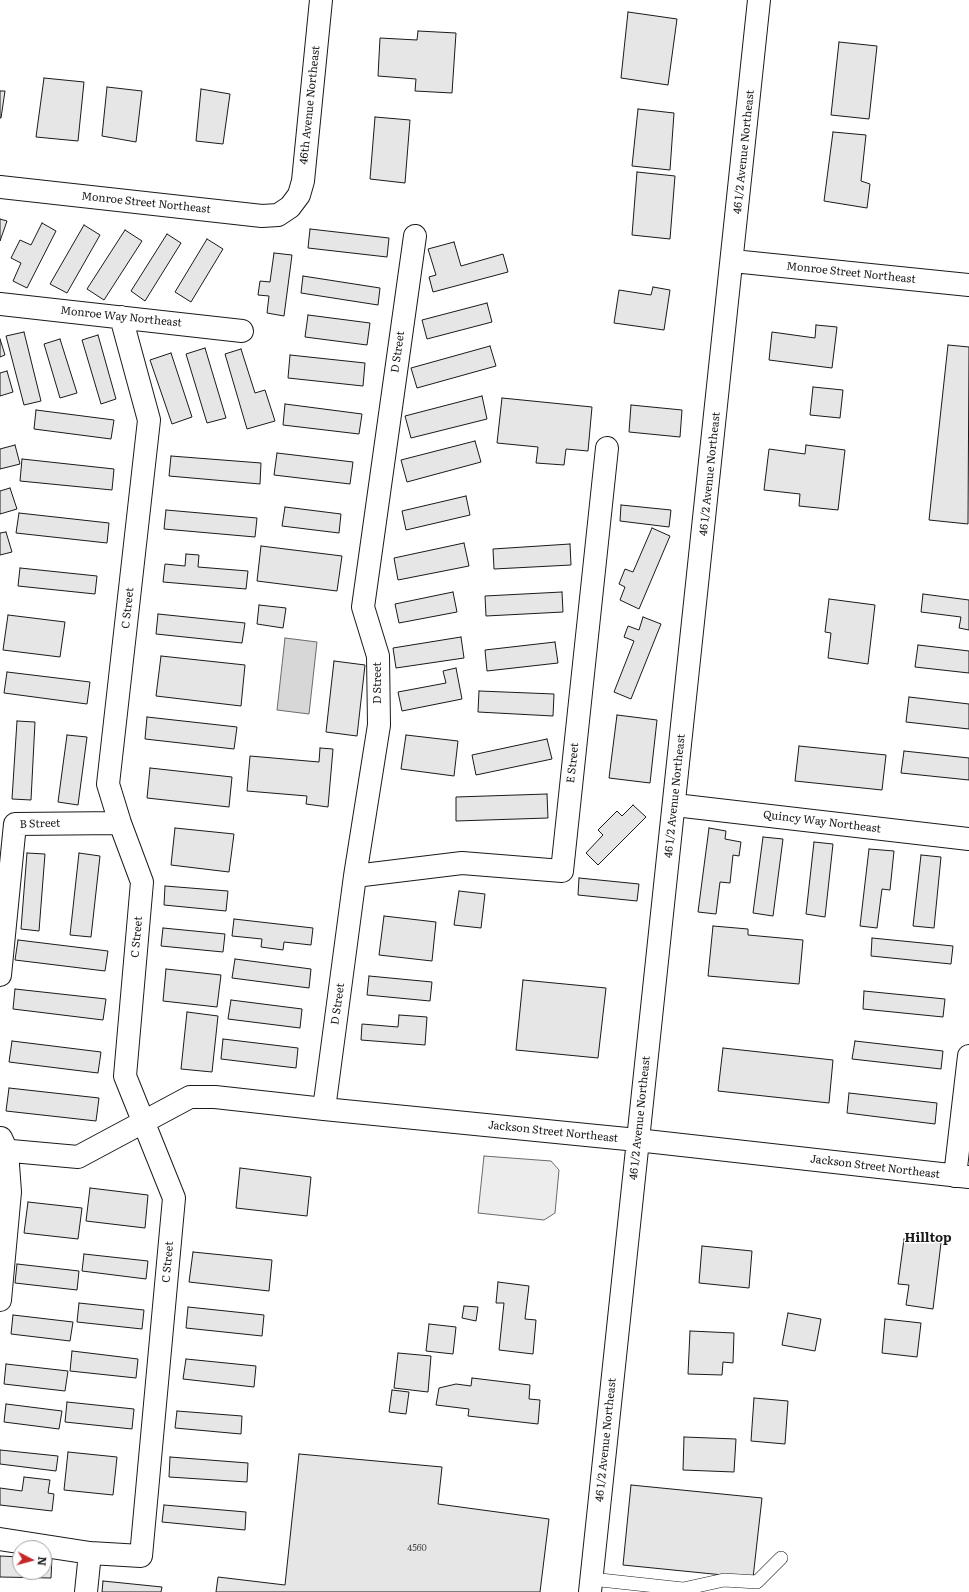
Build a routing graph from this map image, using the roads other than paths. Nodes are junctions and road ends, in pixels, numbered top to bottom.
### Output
1 (321, 0) edge
2 (760, 0) edge
3 (0, 187) edge
4 (290, 207) joint
5 (415, 236) dead end
6 (733, 261) junction
7 (969, 285) edge
8 (0, 304) edge
9 (121, 317) junction
10 (242, 331) dead end
11 (606, 448) dead end
12 (675, 805) junction
13 (120, 823) junction
14 (969, 839) edge
15 (355, 876) junction
16 (0, 975) edge
17 (969, 1056) edge
18 (324, 1109) junction
19 (143, 1122) junction
20 (637, 1140) junction
21 (2, 1146) edge
22 (962, 1177) edge
23 (0, 1300) edge
24 (0, 1539) edge
25 (90, 1553) junction
26 (781, 1558) dead end
27 (591, 1586) edge
28 (86, 1592) edge

1 - 4 street, 46th Avenue Northeast
2 - 6 street, 46 1/2 Avenue Northeast
3 - 4 street, Monroe Street Northeast
5 - 15 street, D Street
6 - 7 street, Monroe Street Northeast
6 - 12 street, 46 1/2 Avenue Northeast
8 - 9 street, Monroe Way Northeast
9 - 10 street, Monroe Way Northeast
9 - 13 street, C Street
11 - 15 street, E Street
12 - 14 street, Quincy Way Northeast
12 - 20 street, 46 1/2 Avenue Northeast
13 - 16 street, B Street
13 - 19 street, C Street
15 - 18 street, D Street
17 - 22 street
18 - 19 street, Jackson Street Northeast
18 - 20 street, Jackson Street Northeast
19 - 21 street, Jackson Street Northeast
19 - 25 street, C Street
20 - 22 street, Jackson Street Northeast
20 - 27 street, 46 1/2 Avenue Northeast
21 - 23 street
24 - 25 street
25 - 28 street
26 - 27 lane

